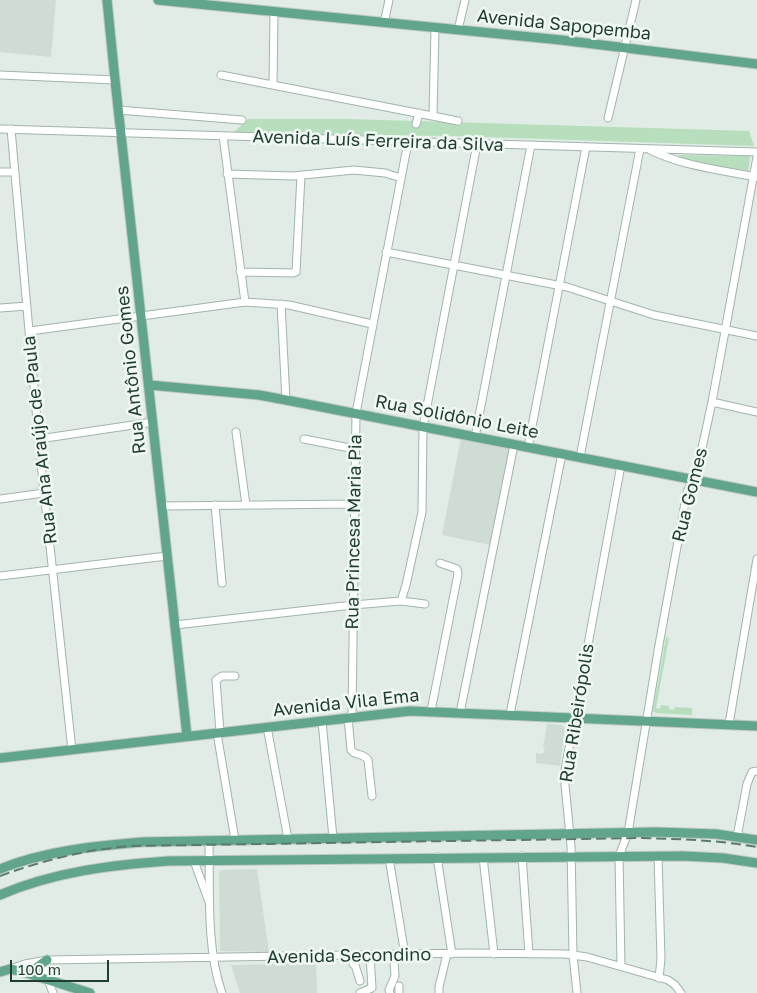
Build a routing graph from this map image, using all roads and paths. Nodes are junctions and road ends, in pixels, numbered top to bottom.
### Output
1 (108, 0) edge
2 (158, 0) edge
3 (390, 0) edge
4 (465, 0) edge
5 (636, 0) edge
6 (227, 4) edge
7 (274, 12) junction
8 (384, 23) junction
9 (435, 28) junction
10 (458, 30) junction
11 (625, 48) junction
12 (757, 64) edge
13 (0, 75) edge
14 (221, 75) dead end
15 (115, 80) junction
16 (272, 85) junction
17 (118, 110) junction
18 (419, 113) junction
19 (433, 116) junction
20 (608, 118) dead end
21 (242, 120) dead end
22 (458, 120) dead end
23 (416, 124) dead end
24 (0, 129) edge
25 (11, 129) junction
26 (121, 133) junction
27 (223, 136) junction
28 (408, 142) junction
29 (477, 144) junction
30 (531, 145) junction
31 (586, 147) junction
32 (644, 149) junction
33 (757, 152) edge
34 (757, 157) edge
35 (0, 172) edge
36 (15, 172) junction
37 (227, 174) junction
38 (301, 175) junction
39 (755, 177) edge
40 (401, 178) junction
41 (386, 252) junction
42 (454, 265) junction
43 (240, 272) junction
44 (507, 275) junction
45 (559, 285) junction
46 (611, 301) junction
47 (245, 302) junction
48 (281, 304) junction
49 (27, 306) junction
50 (0, 308) edge
51 (141, 316) junction
52 (372, 324) junction
53 (725, 330) junction
54 (30, 331) junction
55 (757, 336) edge
56 (149, 385) junction
57 (286, 400) junction
58 (712, 402) junction
59 (757, 412) edge
60 (356, 413) junction
61 (153, 422) junction
62 (424, 427) junction
63 (236, 432) dead end
64 (475, 437) junction
65 (39, 439) junction
66 (304, 439) dead end
67 (514, 445) junction
68 (528, 447) junction
69 (355, 449) junction
70 (562, 454) junction
71 (580, 458) junction
72 (621, 465) junction
73 (693, 480) junction
74 (757, 492) edge
75 (44, 493) junction
76 (0, 498) edge
77 (355, 504) junction
78 (215, 505) junction
79 (246, 505) junction
80 (162, 506) junction
81 (167, 556) junction
82 (757, 559) edge
83 (440, 564) dead end
84 (53, 570) junction
85 (0, 576) edge
86 (222, 583) dead end
87 (401, 601) junction
88 (425, 604) dead end
89 (353, 605) junction
90 (175, 625) junction
91 (235, 676) dead end
92 (432, 711) junction
93 (460, 712) junction
94 (510, 714) junction
95 (350, 717) junction
96 (574, 717) junction
97 (322, 720) junction
98 (646, 720) junction
99 (729, 724) junction
100 (757, 726) edge
101 (267, 727) junction
102 (218, 733) junction
103 (187, 736) junction
104 (72, 750) junction
105 (0, 758) edge
106 (757, 771) edge
107 (372, 796) dead end
108 (628, 833) junction
109 (570, 834) junction
110 (738, 837) junction
111 (333, 838) junction
112 (288, 839) junction
113 (210, 840) junction
114 (236, 840) junction
115 (757, 840) edge
116 (482, 856) junction
117 (522, 856) junction
118 (619, 856) junction
119 (658, 856) junction
120 (437, 857) junction
121 (572, 857) junction
122 (389, 858) junction
123 (210, 860) junction
124 (194, 861) junction
125 (757, 863) edge
126 (0, 869) edge
127 (0, 895) edge
128 (211, 907) junction
129 (450, 954) junction
130 (494, 954) junction
131 (529, 954) junction
132 (352, 955) junction
133 (370, 955) junction
134 (403, 955) junction
135 (573, 955) junction
136 (214, 958) junction
137 (47, 960) junction
138 (621, 966) junction
139 (5, 971) edge
140 (34, 975) junction
141 (659, 978) junction
142 (48, 980) junction
143 (360, 981) dead end
144 (388, 992) edge
145 (53, 993) edge
146 (90, 993) edge
147 (222, 993) edge
148 (360, 993) edge
149 (439, 993) edge
150 (577, 993) edge
151 (681, 993) edge

1 - 15 main road, Rua Antônio Gomes
2 - 6 main road, Avenida Sapopemba
3 - 8 street
4 - 10 street
5 - 11 street
6 - 7 main road, Avenida Sapopemba
7 - 8 main road, Avenida Sapopemba
7 - 16 street
8 - 9 main road, Avenida Sapopemba
9 - 10 main road, Avenida Sapopemba
9 - 19 street
10 - 11 main road, Avenida Sapopemba
11 - 12 main road, Avenida Sapopemba
11 - 20 street
13 - 15 street
14 - 16 street
15 - 17 main road, Rua Antônio Gomes
16 - 18 street
17 - 21 street
17 - 26 main road, Rua Antônio Gomes
18 - 19 street
18 - 23 street
19 - 22 street
24 - 25 street, Avenida Luís Ferreira da Silva
25 - 26 street, Avenida Luís Ferreira da Silva
25 - 36 street, Rua Ana Araújo de Paula
26 - 27 street, Avenida Luís Ferreira da Silva
26 - 51 main road, Rua Antônio Gomes
27 - 28 street, Avenida Luís Ferreira da Silva
27 - 37 street
28 - 29 street, Avenida Luís Ferreira da Silva
28 - 40 street, Rua Princesa Maria Pia
29 - 30 street, Avenida Luís Ferreira da Silva
29 - 42 street
30 - 31 street, Avenida Luís Ferreira da Silva
30 - 44 street
31 - 32 street, Avenida Luís Ferreira da Silva
31 - 45 street
32 - 33 street, Avenida Luís Ferreira da Silva
32 - 39 street
32 - 46 street
34 - 39 street, Rua Gomes
35 - 36 street
36 - 49 street, Rua Ana Araújo de Paula
37 - 38 street
37 - 43 street
38 - 40 street
38 - 43 street
39 - 53 street, Rua Gomes
40 - 41 street, Rua Princesa Maria Pia
41 - 42 street
41 - 52 street, Rua Princesa Maria Pia
42 - 44 street
42 - 62 street
43 - 47 street
44 - 45 street
44 - 64 street
45 - 46 street
45 - 68 street
46 - 53 street
46 - 71 street
47 - 48 street
47 - 51 street
48 - 52 street
48 - 57 street
49 - 50 street
49 - 54 street, Rua Ana Araújo de Paula
51 - 54 street
51 - 56 main road, Rua Antônio Gomes
52 - 60 street, Rua Princesa Maria Pia
53 - 55 street
53 - 58 street, Rua Gomes
54 - 65 street, Rua Ana Araújo de Paula
56 - 57 main road, Rua Solidônio Leite
56 - 61 main road, Rua Antônio Gomes
57 - 60 main road, Rua Solidônio Leite
58 - 59 street
58 - 73 street, Rua Gomes
60 - 62 main road, Rua Solidônio Leite
60 - 69 street, Rua Princesa Maria Pia
61 - 65 street
61 - 80 main road, Rua Antônio Gomes
62 - 64 main road, Rua Solidônio Leite
62 - 87 street
63 - 79 street
64 - 67 main road, Rua Solidônio Leite
65 - 75 street, Rua Ana Araújo de Paula
66 - 69 street
67 - 68 main road, Rua Solidônio Leite
67 - 93 street
68 - 70 main road, Rua Solidônio Leite
69 - 77 street, Rua Princesa Maria Pia
70 - 71 main road, Rua Solidônio Leite
70 - 94 street
71 - 72 main road, Rua Solidônio Leite
72 - 73 main road, Rua Solidônio Leite
72 - 96 street, Rua Ribeirópolis
73 - 74 main road, Rua Solidônio Leite
73 - 98 street, Rua Gomes
75 - 76 street
75 - 84 street, Rua Ana Araújo de Paula
77 - 79 street
77 - 89 street, Rua Princesa Maria Pia
78 - 79 street
78 - 80 street
78 - 86 street
80 - 81 main road, Rua Antônio Gomes
81 - 84 street
81 - 90 main road, Rua Antônio Gomes
82 - 99 street
83 - 92 street
84 - 85 street
84 - 104 street, Rua Ana Araújo de Paula
87 - 88 street
87 - 89 street
89 - 90 street
89 - 95 street, Rua Princesa Maria Pia
90 - 103 main road, Rua Antônio Gomes
91 - 102 street
92 - 93 main road, Avenida Vila Ema
92 - 95 main road, Avenida Vila Ema
93 - 94 main road, Avenida Vila Ema
94 - 96 main road, Avenida Vila Ema
95 - 97 main road, Avenida Vila Ema
95 - 107 street, Rua Princesa Maria Pia
96 - 98 main road, Avenida Vila Ema
96 - 109 street, Rua Ribeirópolis
97 - 101 main road, Avenida Vila Ema
97 - 111 street
98 - 99 main road, Avenida Vila Ema
98 - 108 street, Rua Gomes
99 - 100 main road, Avenida Vila Ema
101 - 102 main road, Avenida Vila Ema
101 - 112 street
102 - 103 main road, Avenida Vila Ema
102 - 114 street
103 - 104 main road, Avenida Vila Ema
104 - 105 main road, Avenida Vila Ema
106 - 110 street
108 - 109 main road
108 - 110 main road
108 - 118 street, Rua Gomes
109 - 111 main road
109 - 121 street, Rua Ribeirópolis
110 - 115 main road
111 - 112 main road
112 - 114 main road
113 - 114 main road
113 - 123 street
113 - 126 main road
116 - 117 main road
116 - 120 main road
116 - 130 street
117 - 121 main road
117 - 131 street
118 - 119 main road
118 - 121 main road
118 - 138 street
119 - 125 main road
119 - 141 street
120 - 122 main road
120 - 129 street
121 - 135 street, Rua Ribeirópolis
122 - 123 main road
122 - 134 street
123 - 124 main road
123 - 128 street
124 - 127 main road
124 - 128 street
128 - 136 street
129 - 130 street, Avenida Secondino
129 - 134 street, Avenida Secondino
129 - 149 street
130 - 131 street, Avenida Secondino
131 - 135 street, Avenida Secondino
132 - 133 street, Avenida Secondino
132 - 136 street, Avenida Secondino
132 - 143 street
133 - 134 street, Avenida Secondino
133 - 148 street
134 - 144 street
135 - 138 street, Avenida Secondino
135 - 150 street, Rua Ribeirópolis
136 - 137 street, Avenida Secondino
136 - 147 street
137 - 139 street, Avenida Secondino
137 - 140 main road
137 - 142 street
138 - 141 street, Avenida Secondino
139 - 140 main road
140 - 142 main road
141 - 151 street, Avenida Secondino
142 - 145 street
142 - 146 main road

